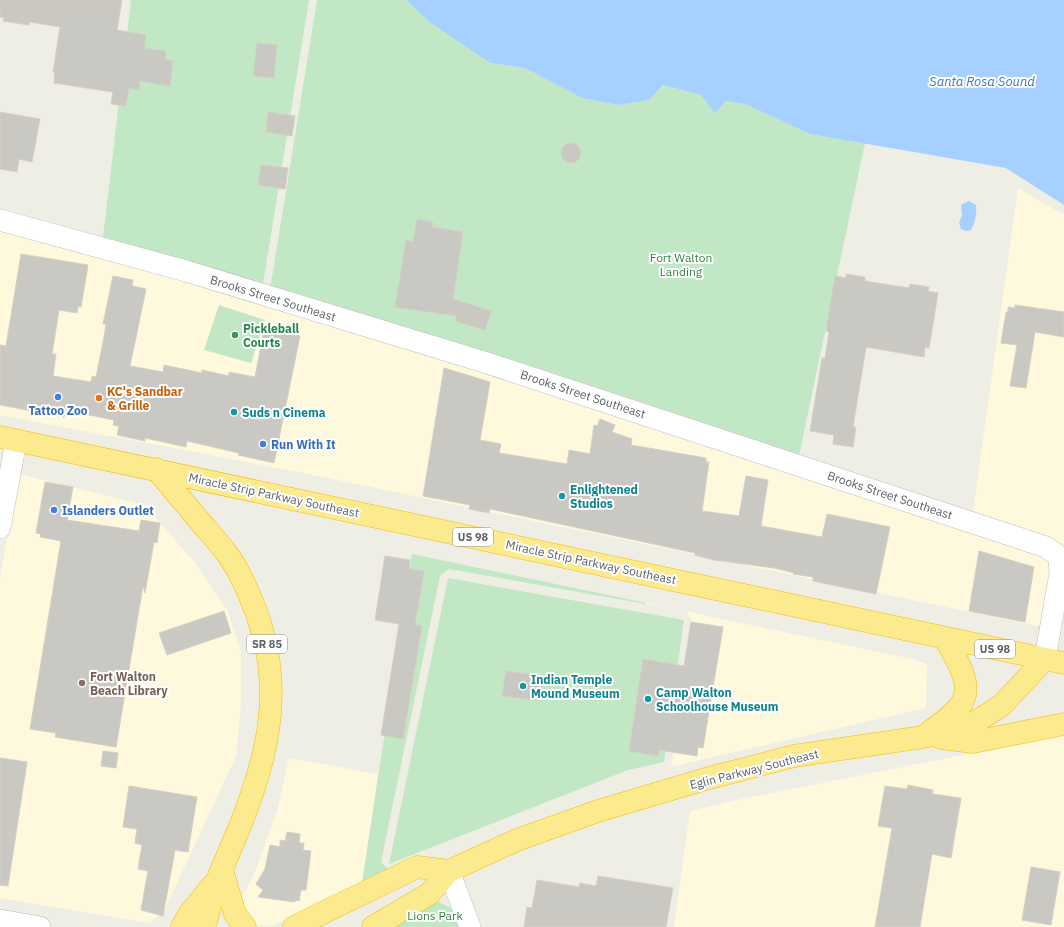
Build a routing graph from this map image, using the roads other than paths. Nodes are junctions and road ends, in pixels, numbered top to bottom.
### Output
1 (0, 220) edge
2 (8, 439) edge
3 (156, 470) junction
4 (0, 528) edge
5 (945, 639) junction
6 (1055, 661) edge
7 (1064, 724) edge
8 (924, 736) junction
9 (449, 871) junction
10 (220, 876) junction
11 (0, 920) edge
12 (470, 926) edge
13 (40, 927) edge
14 (182, 927) edge
15 (204, 927) edge
16 (245, 927) edge
17 (294, 927) edge
18 (373, 927) edge

1 - 6 street, Brooks Street Southeast
2 - 3 highway, Miracle Strip Parkway Southeast / US 98
2 - 4 street
3 - 5 highway, Miracle Strip Parkway Southeast / US 98
3 - 10 highway, SR 85
5 - 6 highway, Miracle Strip Parkway Southeast / US 98
5 - 8 highway
6 - 8 highway, Eglin Parkway Southeast
7 - 8 highway
8 - 9 highway, Eglin Parkway Southeast
9 - 12 street
9 - 17 highway
9 - 18 highway, Eglin Parkway Southeast
10 - 14 highway, SR 85
10 - 15 highway, SR 85
10 - 16 highway
11 - 13 street

